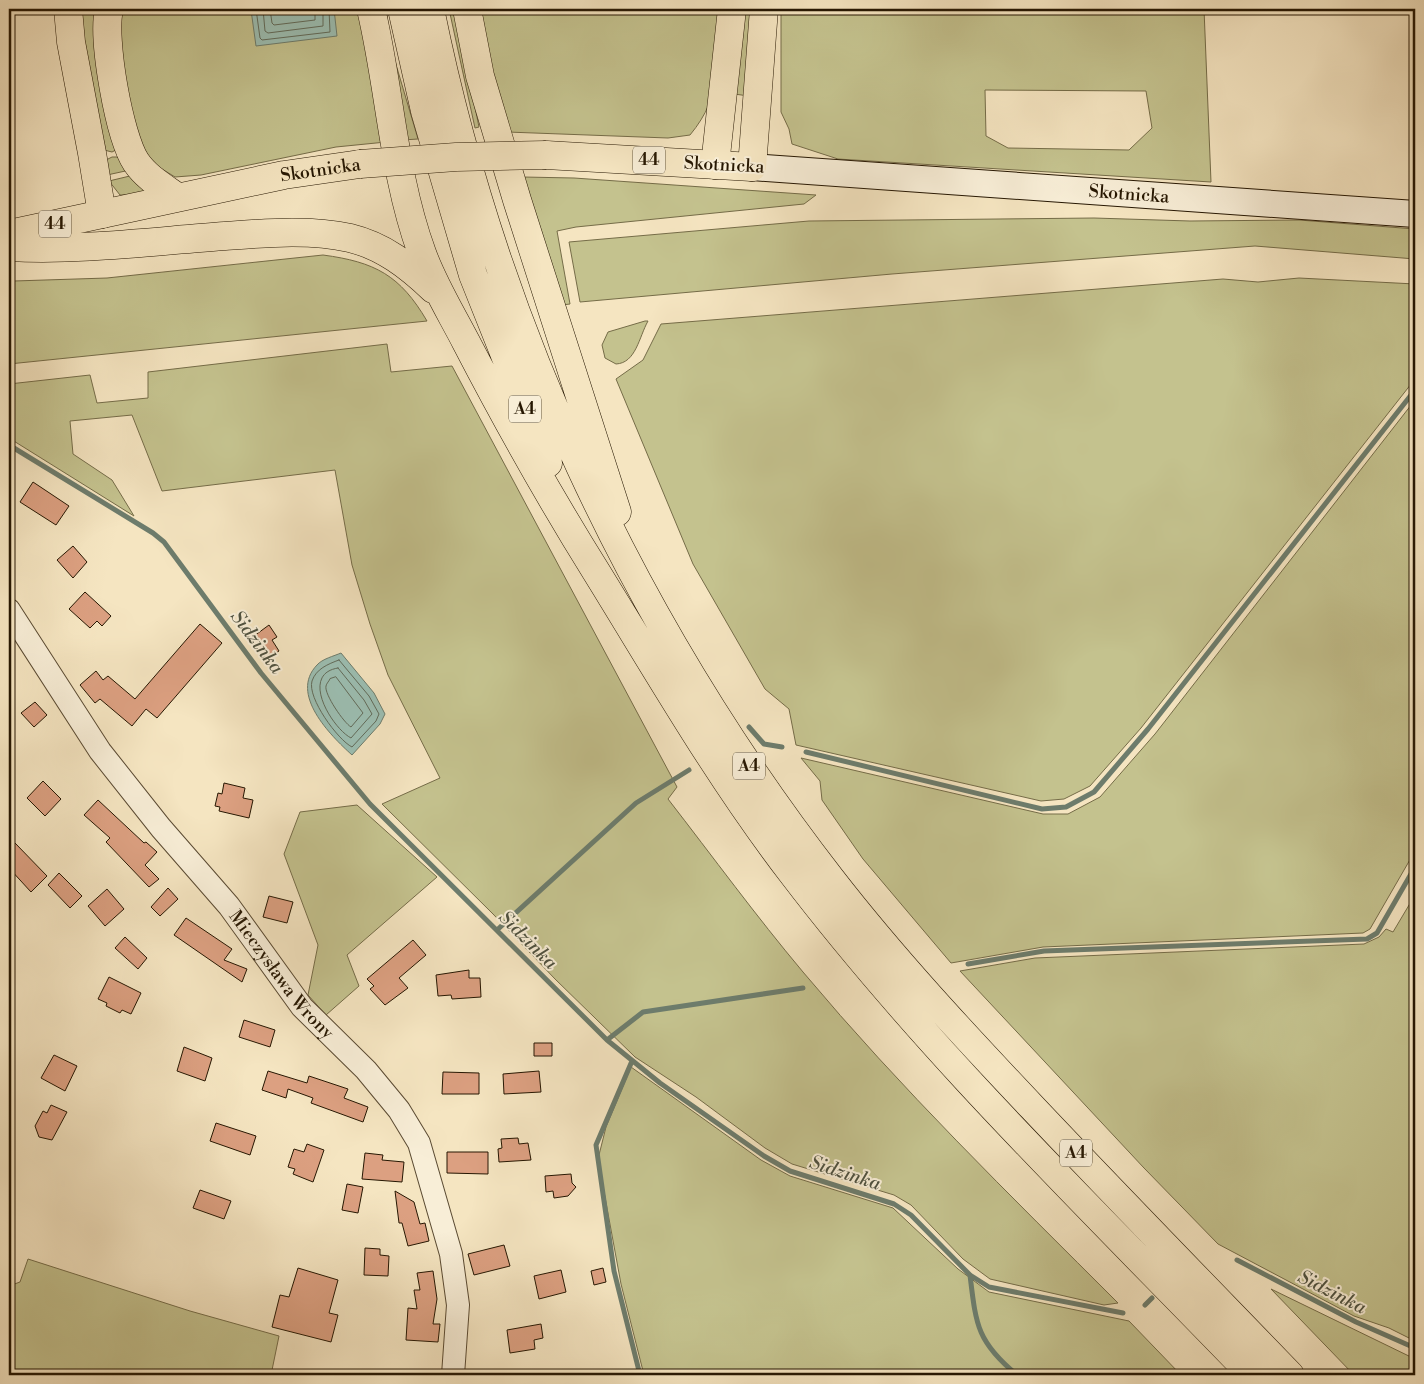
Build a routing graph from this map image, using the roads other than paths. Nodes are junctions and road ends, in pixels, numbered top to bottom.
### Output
1 (68, 9) edge
2 (109, 9) edge
3 (371, 9) edge
4 (402, 9) edge
5 (430, 9) edge
6 (467, 9) edge
7 (732, 9) edge
8 (764, 9) edge
9 (715, 164) junction
10 (752, 167) junction
11 (177, 197) junction
12 (102, 214) junction
13 (1415, 214) edge
14 (9, 234) edge
15 (9, 247) edge
16 (446, 303) junction
17 (645, 598) junction
18 (9, 610) edge
19 (630, 626) junction
20 (454, 1375) edge
21 (1252, 1375) edge
22 (1290, 1375) edge

1 - 12 main road
2 - 11 main road
3 - 16 main road
4 - 19 main road, A4
5 - 17 main road, A4
6 - 17 main road
7 - 9 main road
8 - 10 main road
9 - 10 main road, Skotnicka / 44
9 - 11 main road, Skotnicka / 44, bridge
10 - 13 main road, Skotnicka
11 - 12 main road, Skotnicka / 44
12 - 14 main road, Skotnicka / 44
15 - 16 main road
16 - 19 main road
17 - 22 main road, A4
18 - 20 street, Mieczysława Wrony
19 - 21 main road, A4

